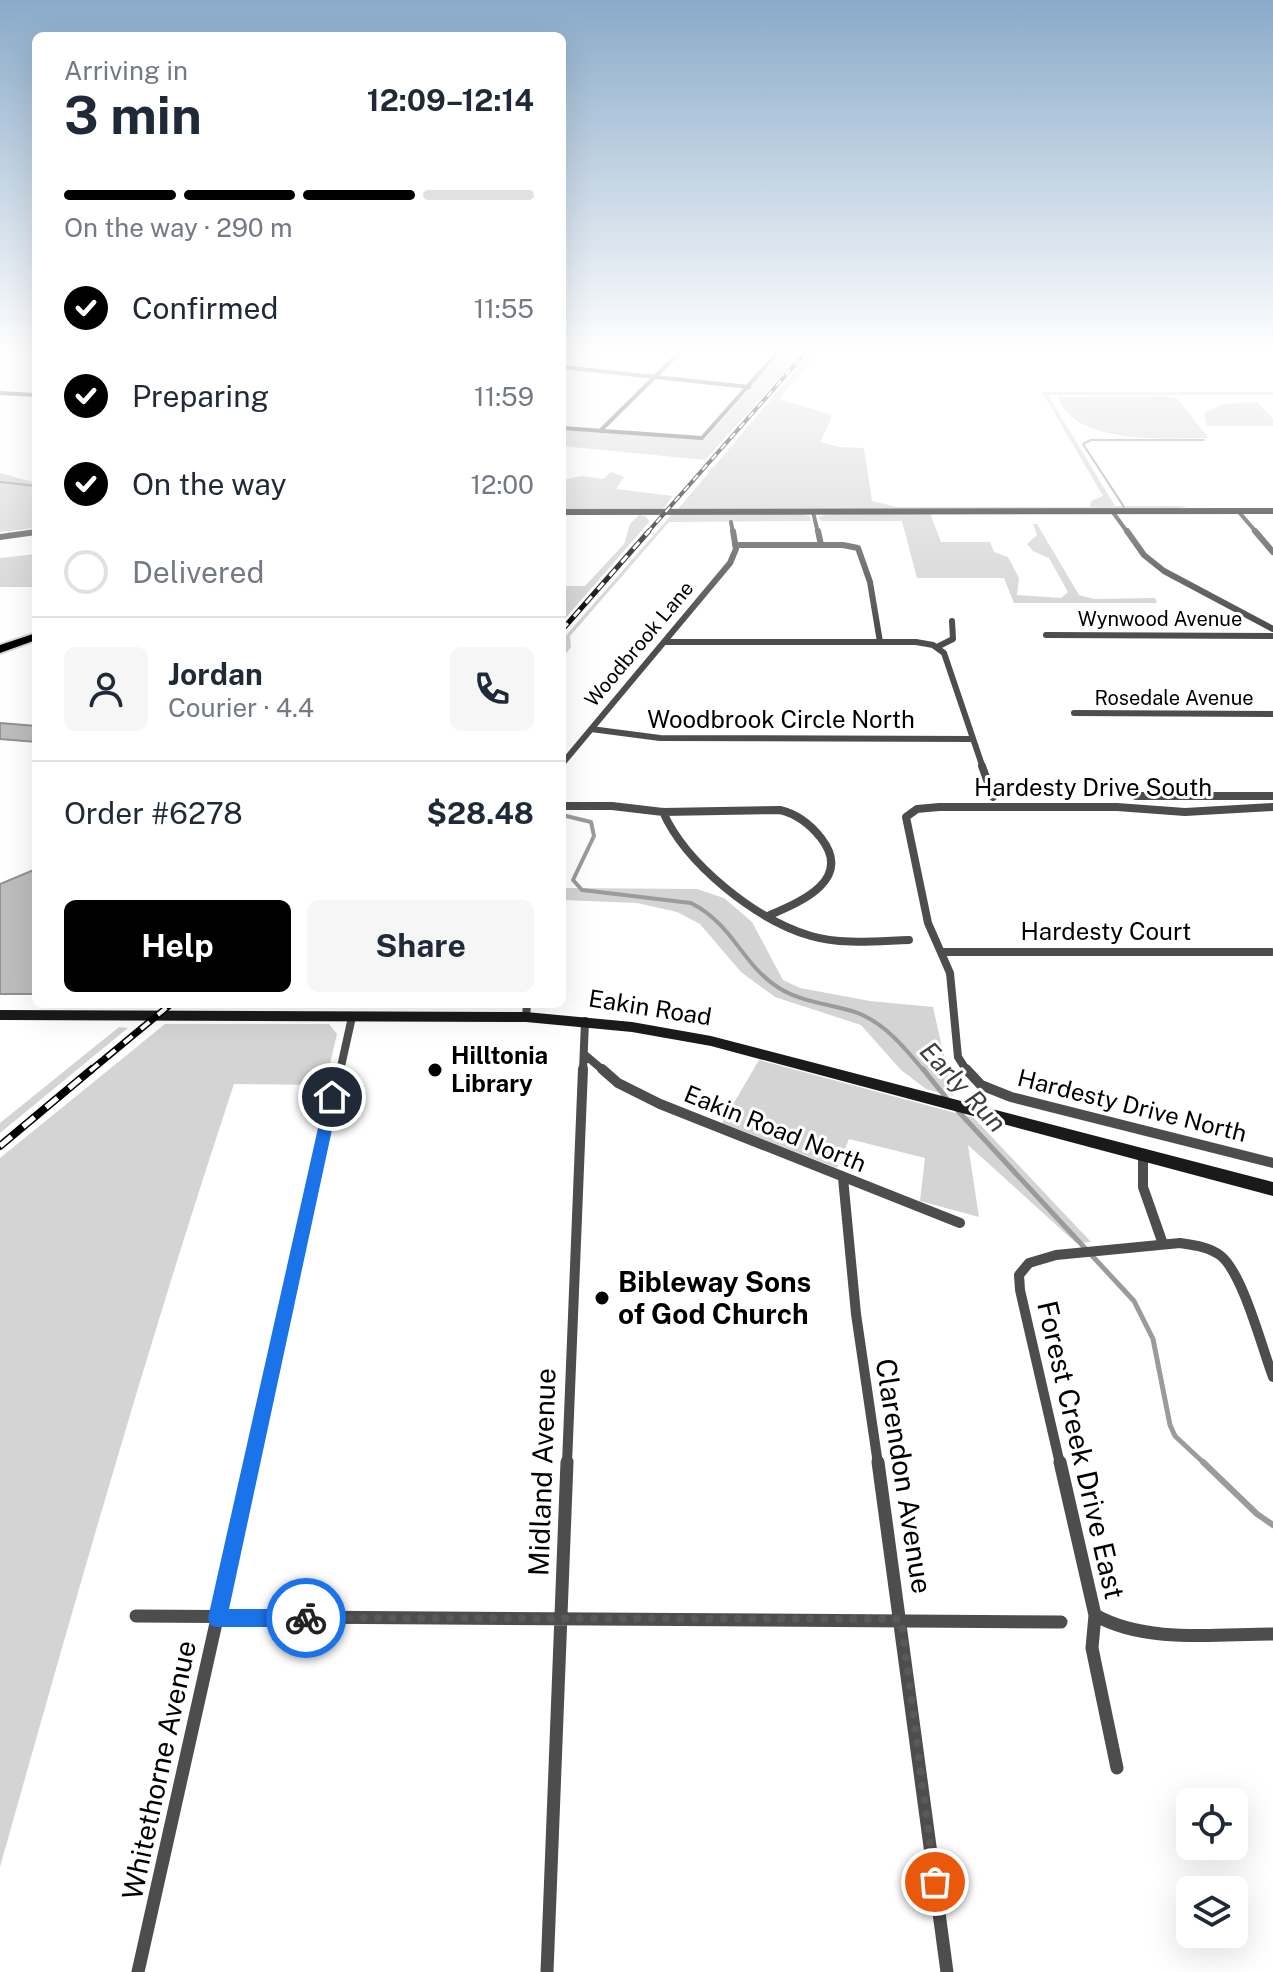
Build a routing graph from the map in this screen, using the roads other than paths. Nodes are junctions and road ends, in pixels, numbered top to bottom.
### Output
1 (1112, 511) junction
2 (1238, 511) junction
3 (1273, 511) edge
4 (566, 512) edge
5 (813, 512) junction
6 (731, 522) dead end
7 (32, 533) edge
8 (0, 537) edge
9 (735, 545) junction
10 (821, 545) junction
11 (1273, 552) edge
12 (952, 621) dead end
13 (1273, 629) edge
14 (1046, 635) dead end
15 (1273, 636) edge
16 (32, 637) edge
17 (664, 642) junction
18 (880, 642) junction
19 (937, 647) junction
20 (0, 649) edge
21 (1074, 713) dead end
22 (1273, 714) edge
23 (591, 729) junction
24 (972, 739) junction
25 (566, 759) edge
26 (1136, 796) dead end
27 (1273, 796) edge
28 (993, 797) dead end
29 (566, 806) edge
30 (1273, 807) edge
31 (663, 812) junction
32 (770, 915) junction
33 (909, 940) dead end
34 (941, 952) junction
35 (1271, 952) dead end
36 (526, 1010) edge
37 (0, 1015) edge
38 (352, 1017) junction
39 (585, 1021) junction
40 (584, 1054) junction
41 (1143, 1155) junction
42 (1273, 1163) edge
43 (843, 1178) junction
44 (1273, 1189) edge
45 (960, 1223) dead end
46 (1163, 1244) junction
47 (1273, 1377) edge
48 (1095, 1615) junction
49 (136, 1616) dead end
50 (217, 1618) junction
51 (561, 1619) junction
52 (901, 1619) junction
53 (1061, 1622) dead end
54 (1273, 1634) edge
55 (1117, 1768) dead end
56 (138, 1972) edge
57 (547, 1972) edge
58 (947, 1972) edge

1 - 2 street
1 - 5 street
1 - 13 street
2 - 3 street
2 - 11 street
4 - 5 street
5 - 10 street
6 - 9 street
7 - 8 street
9 - 10 street
9 - 17 street, Woodbrook Lane
10 - 18 street
12 - 19 street
14 - 15 street, Wynwood Avenue
16 - 20 main road
17 - 18 street
17 - 23 street, Woodbrook Lane
18 - 19 street
19 - 24 street
21 - 22 street, Rosedale Avenue
23 - 24 street, Woodbrook Circle North
23 - 25 street, Woodbrook Lane
24 - 28 street
26 - 27 street
29 - 31 street
30 - 34 street, Hardesty Drive South
31 - 32 street
31 - 32 street
32 - 33 street
34 - 35 street, Hardesty Court
34 - 42 street, Hardesty Drive North
36 - 38 street, Eakin Road
36 - 39 street, Eakin Road
37 - 38 street, Eakin Road
38 - 50 street, Whitethorne Avenue
39 - 40 street, Midland Avenue
39 - 41 street, Eakin Road
40 - 43 street, Eakin Road North
40 - 51 street, Midland Avenue
41 - 44 street, Eakin Road
41 - 46 street
43 - 45 street, Eakin Road North
43 - 52 street, Clarendon Avenue
46 - 47 street, Forest Creek Drive East
46 - 48 street, Forest Creek Drive East
48 - 54 street
48 - 55 street, Forest Creek Drive East
49 - 50 street
50 - 51 street
50 - 56 street, Whitethorne Avenue
51 - 52 street
51 - 57 street, Midland Avenue
52 - 53 street
52 - 58 street, Clarendon Avenue

